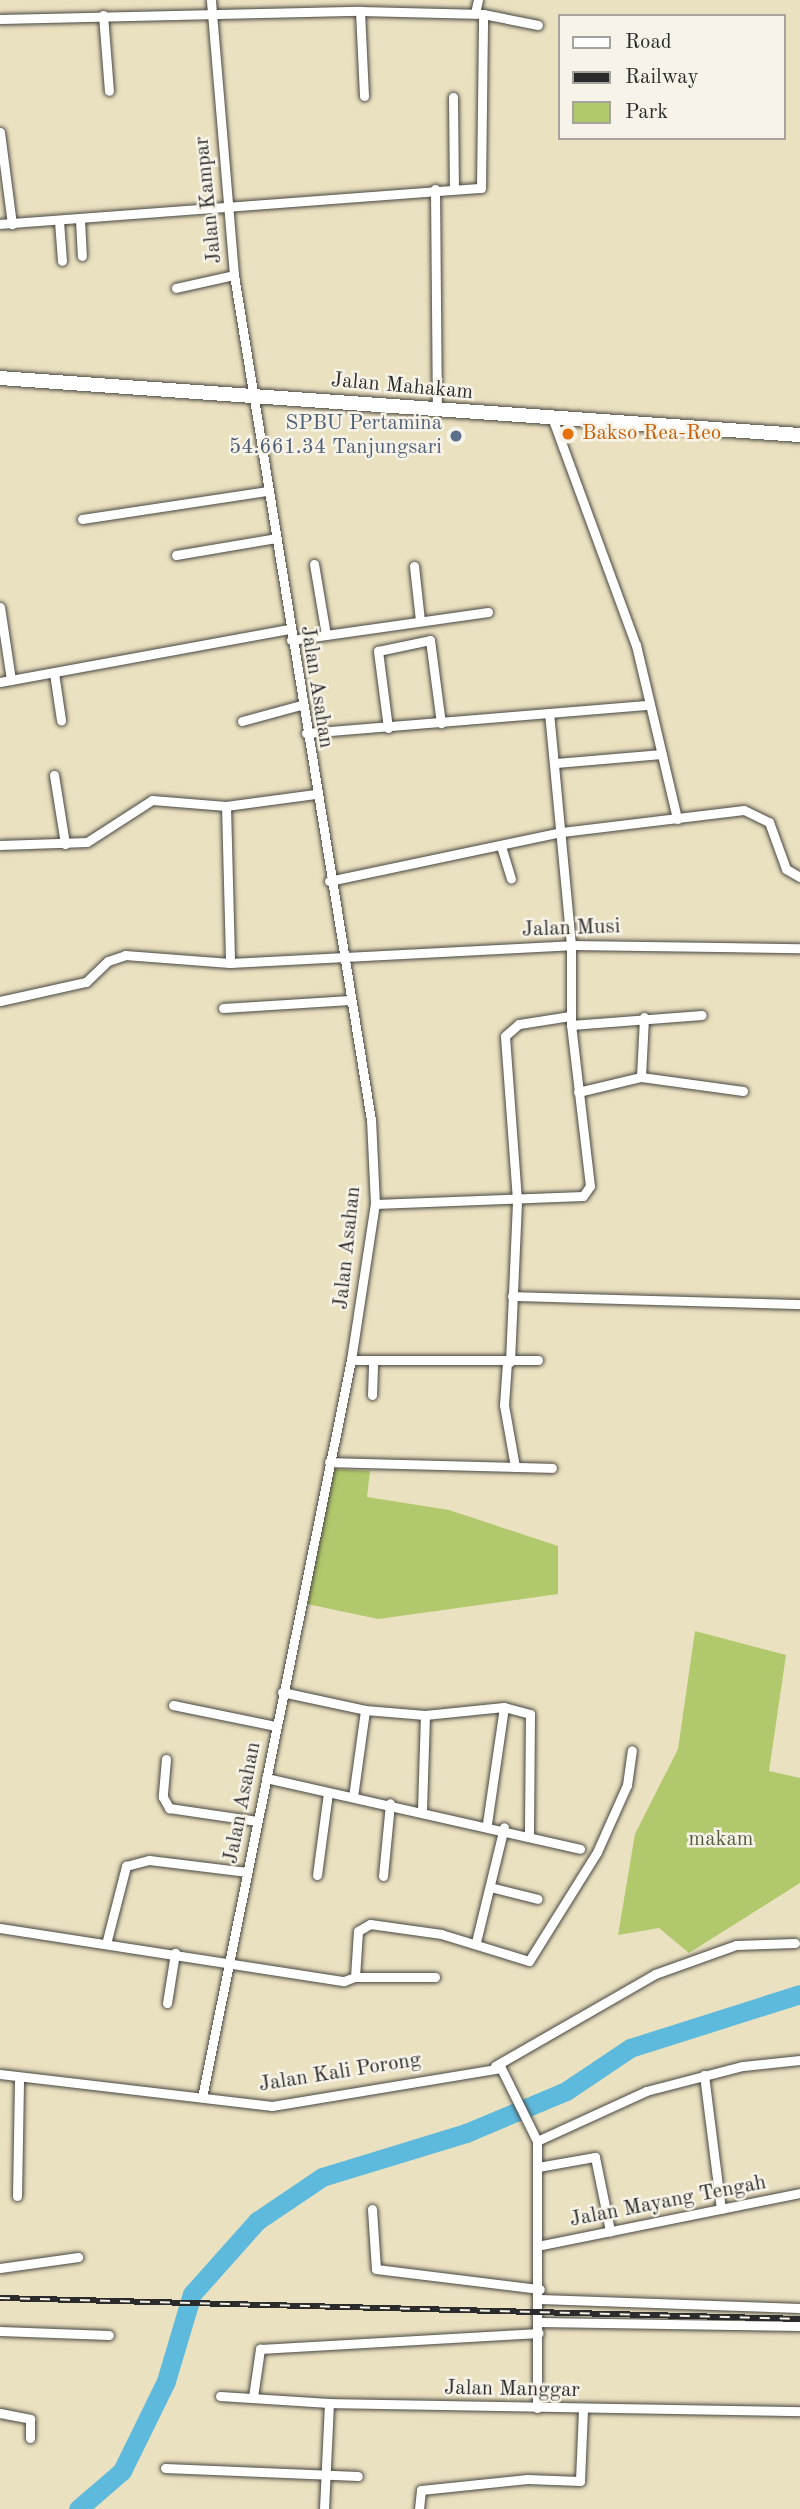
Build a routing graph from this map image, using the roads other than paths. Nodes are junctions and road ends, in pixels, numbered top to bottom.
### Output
1 (211, 0) edge
2 (478, 0) edge
3 (360, 11) junction
4 (212, 12) junction
5 (479, 14) junction
6 (103, 15) junction
7 (0, 19) edge
8 (538, 25) dead end
9 (109, 91) dead end
10 (365, 96) dead end
11 (453, 97) dead end
12 (0, 132) edge
13 (454, 187) junction
14 (435, 189) junction
15 (226, 207) junction
16 (80, 220) junction
17 (59, 221) junction
18 (12, 223) junction
19 (0, 224) edge
20 (82, 256) dead end
21 (62, 261) dead end
22 (234, 275) junction
23 (176, 288) dead end
24 (0, 378) edge
25 (253, 396) junction
26 (438, 412) junction
27 (553, 420) junction
28 (800, 435) edge
29 (268, 491) junction
30 (82, 519) dead end
31 (276, 538) junction
32 (176, 555) dead end
33 (314, 564) dead end
34 (414, 566) dead end
35 (0, 607) edge
36 (488, 612) dead end
37 (420, 620) junction
38 (290, 629) junction
39 (326, 635) junction
40 (291, 640) junction
41 (54, 674) junction
42 (11, 680) junction
43 (0, 682) edge
44 (301, 705) junction
45 (646, 705) junction
46 (549, 714) junction
47 (61, 720) dead end
48 (242, 721) dead end
49 (441, 723) junction
50 (388, 727) junction
51 (306, 733) junction
52 (662, 754) junction
53 (556, 763) junction
54 (54, 775) dead end
55 (315, 794) junction
56 (226, 810) junction
57 (677, 819) junction
58 (562, 832) junction
59 (65, 844) junction
60 (0, 845) edge
61 (501, 846) junction
62 (800, 877) edge
63 (511, 878) dead end
64 (329, 881) junction
65 (571, 945) junction
66 (800, 948) edge
67 (343, 960) junction
68 (230, 963) junction
69 (350, 1000) junction
70 (0, 1001) edge
71 (223, 1008) dead end
72 (702, 1015) dead end
73 (644, 1017) junction
74 (570, 1021) junction
75 (641, 1077) junction
76 (743, 1091) dead end
77 (578, 1092) junction
78 (517, 1200) junction
79 (375, 1204) junction
80 (512, 1297) junction
81 (800, 1304) edge
82 (351, 1360) junction
83 (538, 1360) dead end
84 (373, 1361) junction
85 (508, 1362) junction
86 (372, 1395) dead end
87 (330, 1462) junction
88 (515, 1467) junction
89 (552, 1468) dead end
90 (282, 1692) junction
91 (173, 1705) dead end
92 (504, 1707) junction
93 (365, 1710) junction
94 (425, 1715) junction
95 (275, 1726) junction
96 (632, 1750) dead end
97 (166, 1759) dead end
98 (266, 1778) junction
99 (328, 1793) junction
100 (353, 1797) junction
101 (390, 1803) junction
102 (422, 1810) junction
103 (257, 1821) junction
104 (486, 1824) junction
105 (504, 1827) junction
106 (529, 1833) junction
107 (580, 1849) dead end
108 (247, 1872) junction
109 (317, 1875) dead end
110 (383, 1876) dead end
111 (490, 1887) junction
112 (538, 1899) dead end
113 (0, 1928) edge
114 (476, 1942) junction
115 (795, 1943) dead end
116 (106, 1944) junction
117 (175, 1954) junction
118 (229, 1960) junction
119 (355, 1977) junction
120 (435, 1977) dead end
121 (167, 2003) dead end
122 (800, 2060) edge
123 (495, 2066) junction
124 (0, 2074) edge
125 (704, 2075) junction
126 (19, 2077) junction
127 (202, 2097) junction
128 (536, 2136) junction
129 (538, 2167) junction
130 (800, 2193) edge
131 (17, 2196) dead end
132 (372, 2209) dead end
133 (720, 2209) junction
134 (610, 2231) junction
135 (542, 2245) junction
136 (78, 2257) dead end
137 (0, 2268) edge
138 (540, 2294) junction
139 (800, 2308) edge
140 (539, 2322) junction
141 (800, 2326) edge
142 (0, 2331) edge
143 (539, 2333) junction
144 (109, 2335) dead end
145 (220, 2396) dead end
146 (254, 2397) junction
147 (329, 2403) junction
148 (537, 2408) junction
149 (583, 2409) junction
150 (800, 2411) edge
151 (0, 2413) edge
152 (30, 2438) dead end
153 (165, 2468) dead end
154 (358, 2476) dead end
155 (326, 2477) junction
156 (324, 2509) edge
157 (419, 2509) edge

1 - 4 street, Jalan Kampar
2 - 5 street
3 - 4 street
3 - 5 street
3 - 10 street
4 - 6 street
4 - 15 street, Jalan Kampar
5 - 8 street
5 - 13 street
6 - 7 street
6 - 9 street
11 - 13 street
12 - 18 street
13 - 14 street
14 - 15 street
14 - 26 street
15 - 16 street
15 - 22 street, Jalan Kampar
16 - 17 street
16 - 20 street
17 - 18 street
17 - 21 street
18 - 19 street
22 - 23 street
22 - 25 street, Jalan Kampar
24 - 25 main road, Jalan Mahakam
25 - 26 main road, Jalan Mahakam
25 - 29 street, Jalan Asahan
26 - 27 main road, Jalan Mahakam
27 - 28 main road, Jalan Mahakam
27 - 45 street
29 - 30 street
29 - 31 street, Jalan Asahan
31 - 32 street
31 - 38 street, Jalan Asahan
33 - 39 street
34 - 37 street
35 - 42 street
36 - 37 street
37 - 39 street
38 - 40 street, Jalan Asahan
38 - 41 street
39 - 40 street
40 - 44 street, Jalan Asahan
41 - 42 street
41 - 47 street
42 - 43 street
44 - 48 street
44 - 51 street, Jalan Asahan
45 - 46 street
45 - 52 street
46 - 49 street
46 - 53 street
49 - 50 street
49 - 50 street
50 - 51 street
51 - 55 street, Jalan Asahan
52 - 53 street
52 - 57 street
53 - 58 street
54 - 59 street
55 - 56 street
55 - 64 street, Jalan Asahan
56 - 59 street
56 - 68 street
57 - 58 street
57 - 62 street
58 - 61 street
58 - 65 street
59 - 60 street
61 - 63 street
61 - 64 street
64 - 67 street, Jalan Asahan
65 - 66 street, Jalan Musi
65 - 67 street, Jalan Musi
65 - 74 street
67 - 68 street, Jalan Musi
67 - 69 street, Jalan Asahan
68 - 70 street, Jalan Musi
69 - 71 street
69 - 79 street, Jalan Asahan
72 - 73 street
73 - 74 street
73 - 75 street
74 - 77 street
74 - 78 street
75 - 76 street
75 - 77 street
77 - 78 street
78 - 79 street
78 - 80 street
79 - 82 street, Jalan Asahan
80 - 81 street
80 - 85 street
82 - 84 street
82 - 87 street, Jalan Asahan
83 - 85 street
84 - 85 street
84 - 86 street
85 - 88 street
87 - 88 street
87 - 90 street, Jalan Asahan
88 - 89 street
90 - 93 street
90 - 95 street, Jalan Asahan
91 - 95 street
92 - 94 street
92 - 104 street
92 - 106 street
93 - 94 street
93 - 100 street
94 - 102 street
95 - 98 street, Jalan Asahan
96 - 114 street
97 - 103 street
98 - 99 street
98 - 103 street, Jalan Asahan
99 - 100 street
99 - 109 street
100 - 101 street
101 - 102 street
101 - 110 street
102 - 104 street
103 - 108 street, Jalan Asahan
104 - 105 street
105 - 106 street
105 - 111 street
106 - 107 street
108 - 116 street
108 - 118 street, Jalan Asahan
111 - 112 street
111 - 114 street
113 - 116 street
114 - 119 street
115 - 123 street, Jalan Kali Porong
116 - 117 street
117 - 118 street
117 - 121 street
118 - 119 street
118 - 127 street, Jalan Asahan
119 - 120 street
122 - 125 street
123 - 127 street, Jalan Kali Porong
123 - 128 street
124 - 126 street, Jalan Kali Porong
125 - 128 street
125 - 133 street
126 - 127 street, Jalan Kali Porong
126 - 131 street
128 - 129 street
129 - 134 street
129 - 135 street
130 - 133 street, Jalan Mayang Tengah
132 - 138 street
133 - 134 street, Jalan Mayang Tengah
134 - 135 street, Jalan Mayang Tengah
135 - 138 street
136 - 137 street
138 - 139 street
138 - 140 street
140 - 141 street
140 - 143 street
142 - 144 street
143 - 146 street
143 - 148 street
145 - 146 street, Jalan Manggar
146 - 147 street, Jalan Manggar
147 - 148 street, Jalan Manggar
147 - 155 street
148 - 149 street, Jalan Manggar
149 - 150 street, Jalan Manggar
149 - 157 street
151 - 152 street
153 - 155 street
154 - 155 street
155 - 156 street

